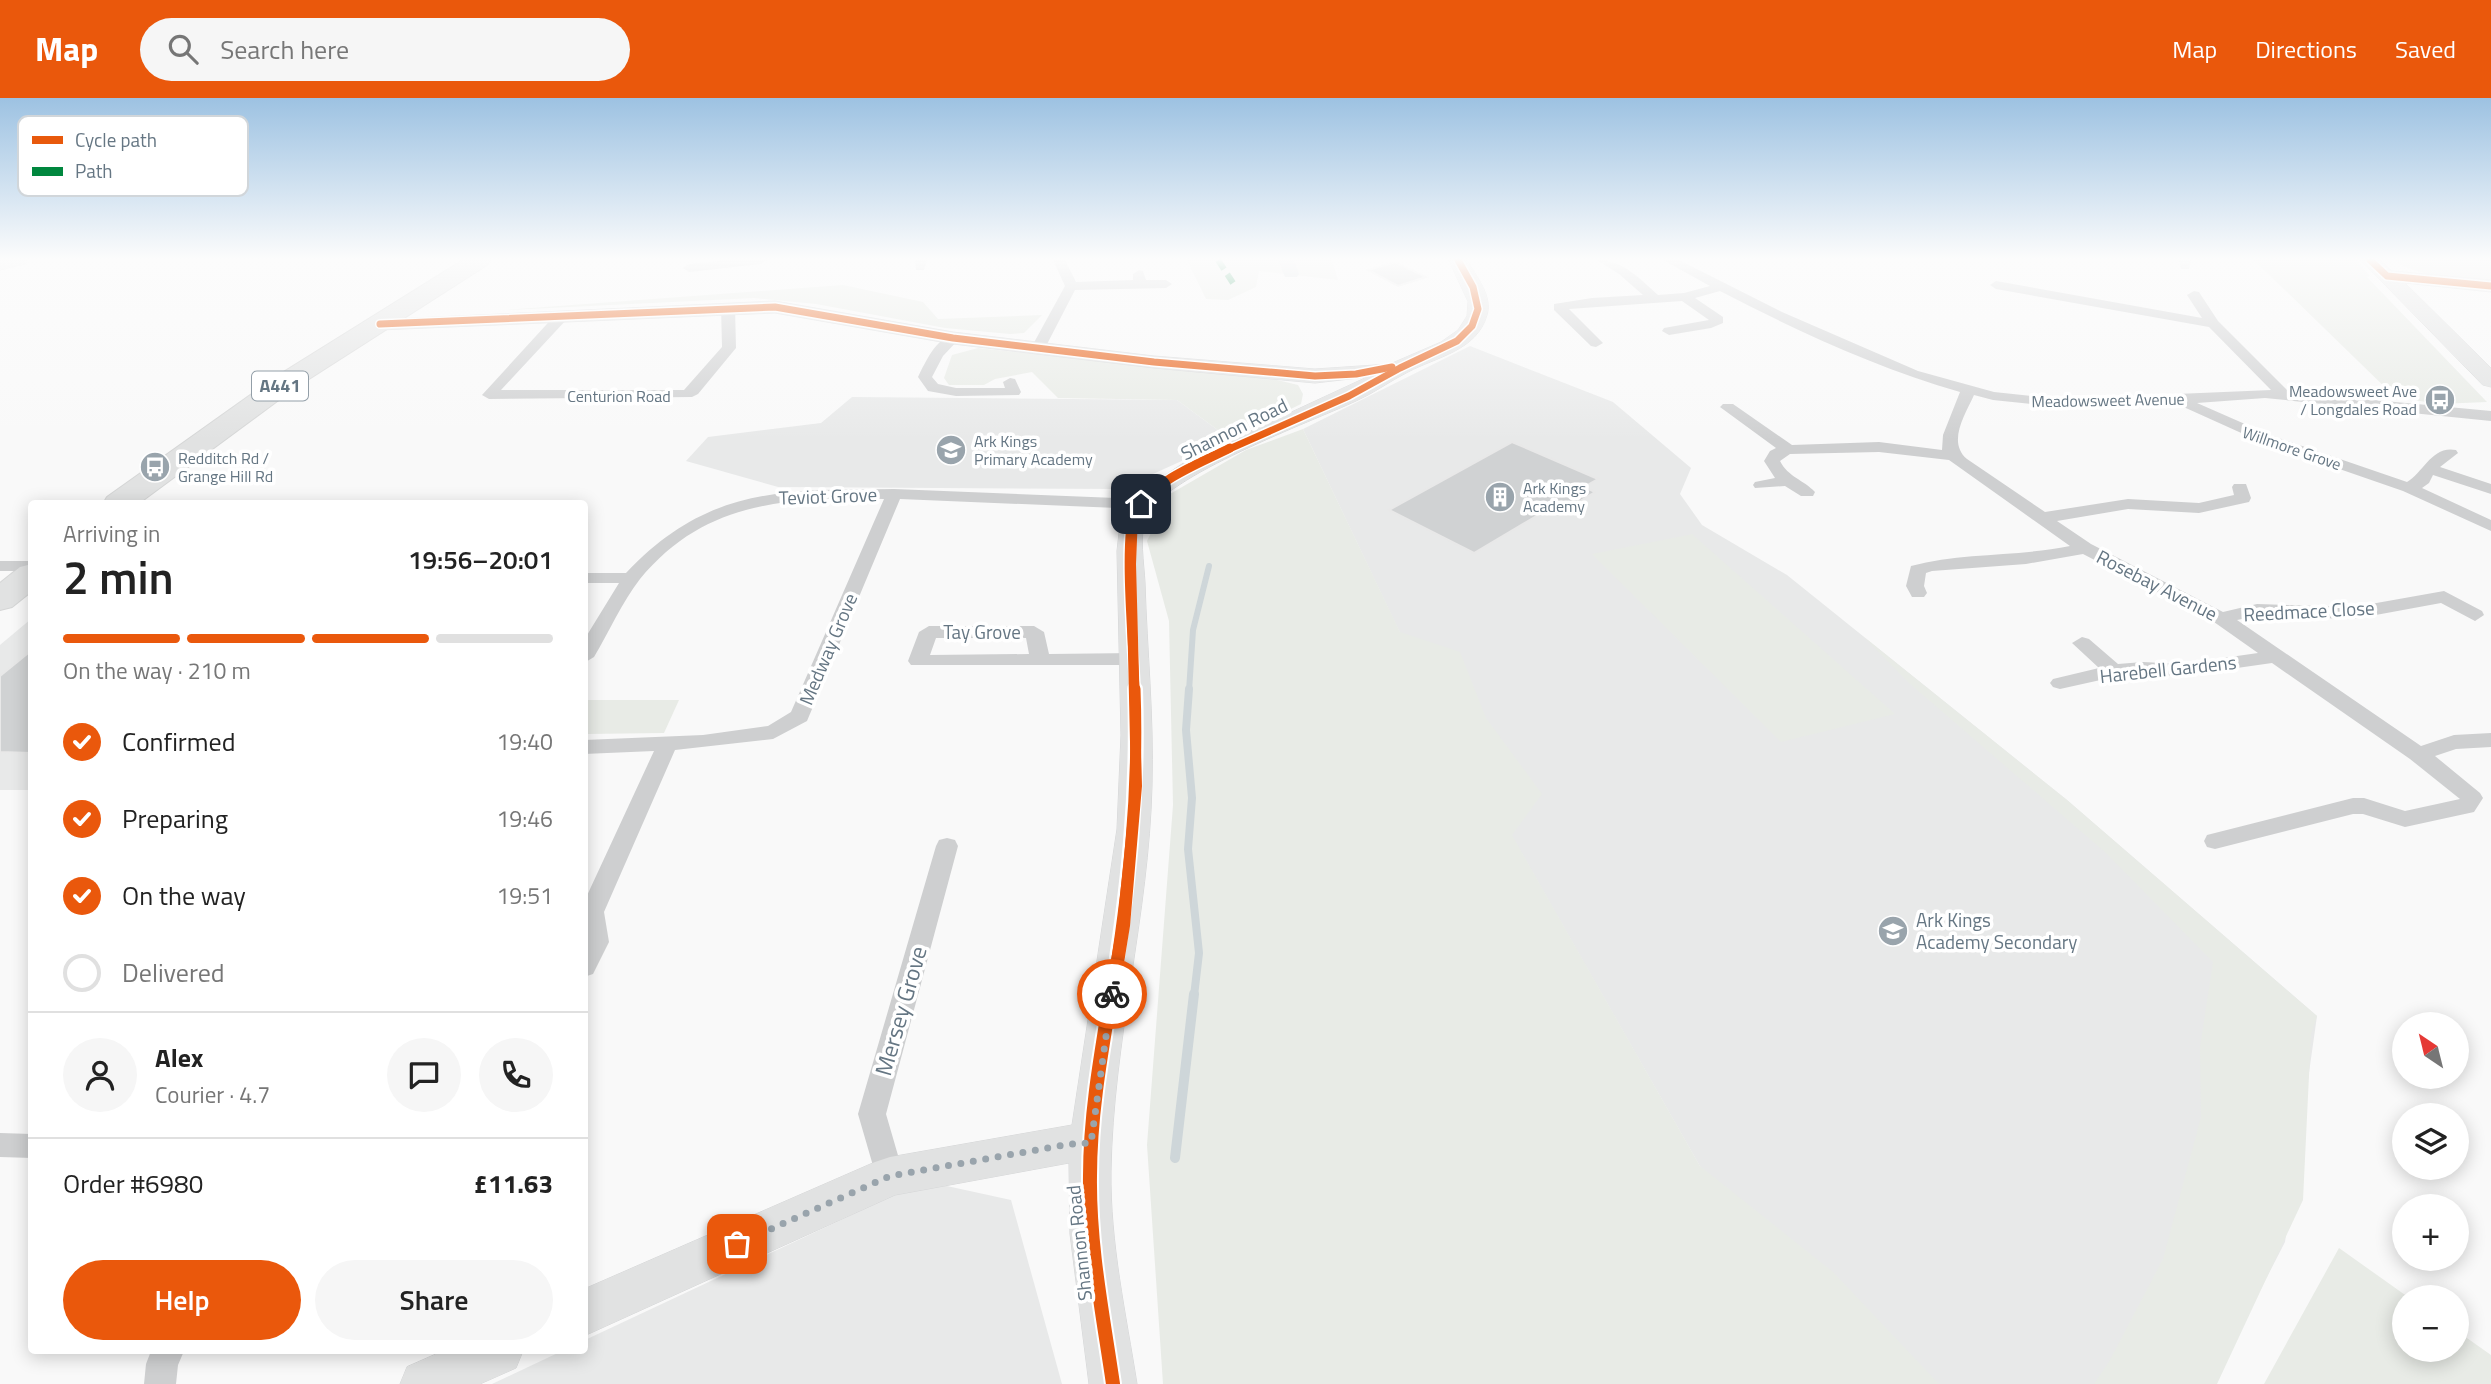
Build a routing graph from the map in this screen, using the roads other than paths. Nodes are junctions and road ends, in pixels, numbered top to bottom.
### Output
1 (386, 320) edge
2 (471, 320) edge
3 (558, 320) edge
4 (729, 320) edge
5 (855, 320) edge
6 (1053, 320) edge
7 (1474, 320) edge
8 (1572, 320) edge
9 (1718, 320) edge
10 (1789, 320) edge
11 (2191, 320) edge
12 (2210, 320) edge
13 (2431, 320) edge
14 (380, 324) junction
15 (2213, 324) junction
16 (1669, 331) dead end
17 (953, 338) junction
18 (1596, 343) dead end
19 (1038, 348) junction
20 (2491, 380) edge
21 (1010, 382) dead end
22 (1356, 386) junction
23 (1968, 391) junction
24 (2284, 395) junction
25 (1313, 396) junction
26 (2180, 400) junction
27 (1728, 407) dead end
28 (2491, 416) edge
29 (1787, 449) junction
30 (2450, 453) dead end
31 (184, 455) junction
32 (1953, 456) junction
33 (2428, 468) junction
34 (1786, 481) junction
35 (1762, 485) dead end
36 (2240, 487) dead end
37 (2409, 488) junction
38 (2491, 489) edge
39 (1807, 492) dead end
40 (894, 494) junction
41 (123, 500) edge
42 (147, 500) edge
43 (1141, 504) junction
44 (2042, 518) junction
45 (2491, 526) edge
46 (2085, 548) junction
47 (588, 578) edge
48 (631, 578) junction
49 (18, 582) edge
50 (1918, 593) dead end
51 (2475, 615) dead end
52 (2221, 618) junction
53 (0, 623) edge
54 (2082, 643) dead end
55 (588, 650) edge
56 (2277, 656) junction
57 (1040, 659) junction
58 (1135, 659) junction
59 (2114, 671) junction
60 (2060, 683) dead end
61 (2491, 740) edge
62 (667, 745) junction
63 (588, 747) edge
64 (2418, 754) junction
65 (2215, 841) dead end
66 (947, 846) dead end
67 (588, 959) edge
68 (1091, 1143) junction
69 (0, 1145) edge
70 (28, 1146) edge
71 (890, 1176) junction
72 (588, 1311) edge
73 (166, 1354) edge
74 (489, 1354) edge
75 (430, 1372) edge
76 (160, 1384) edge
77 (1113, 1384) edge

1 - 14 highway, A441
2 - 14 street
3 - 4 street, Centurion Road
5 - 17 street
6 - 19 street
7 - 22 street, Shannon Road
8 - 18 street
9 - 16 street
10 - 23 street, Meadowsweet Avenue
11 - 15 street
12 - 15 street
13 - 20 street
14 - 31 highway, A441
15 - 24 street
17 - 19 street
17 - 21 street
19 - 25 street
22 - 25 street, Shannon Road
22 - 25 street
23 - 26 street, Meadowsweet Avenue
23 - 32 street
24 - 26 street, Meadowsweet Avenue
24 - 28 street, Meadowsweet Avenue
25 - 43 street, Shannon Road
26 - 37 street, Willmore Grove
27 - 29 street
29 - 32 street
29 - 34 street
30 - 33 street
31 - 41 highway, A441
31 - 42 highway, A441
32 - 44 street, Rosebay Avenue
33 - 37 street
33 - 38 street
34 - 35 street
34 - 39 street
36 - 44 street
37 - 45 street, Willmore Grove
40 - 43 street, Teviot Grove
40 - 48 street, Teviot Grove
40 - 62 street, Medway Grove
43 - 58 street, Shannon Road
44 - 46 street, Rosebay Avenue
46 - 50 street
46 - 52 street, Rosebay Avenue
47 - 48 street
48 - 55 street, Teviot Grove
49 - 53 highway
51 - 52 street, Reedmace Close
52 - 56 street, Rosebay Avenue
54 - 59 street
56 - 59 street, Harebell Gardens
56 - 64 street, Rosebay Avenue
57 - 57 street, Tay Grove
57 - 58 street, Tay Grove
58 - 68 street, Shannon Road
59 - 60 street, Harebell Gardens
61 - 64 street
62 - 63 street, Medway Grove
62 - 67 street
64 - 65 street, Rosebay Avenue
66 - 71 street, Mersey Grove
68 - 71 street
68 - 77 street, Shannon Road
69 - 70 street
71 - 72 street
73 - 76 street
74 - 75 street

